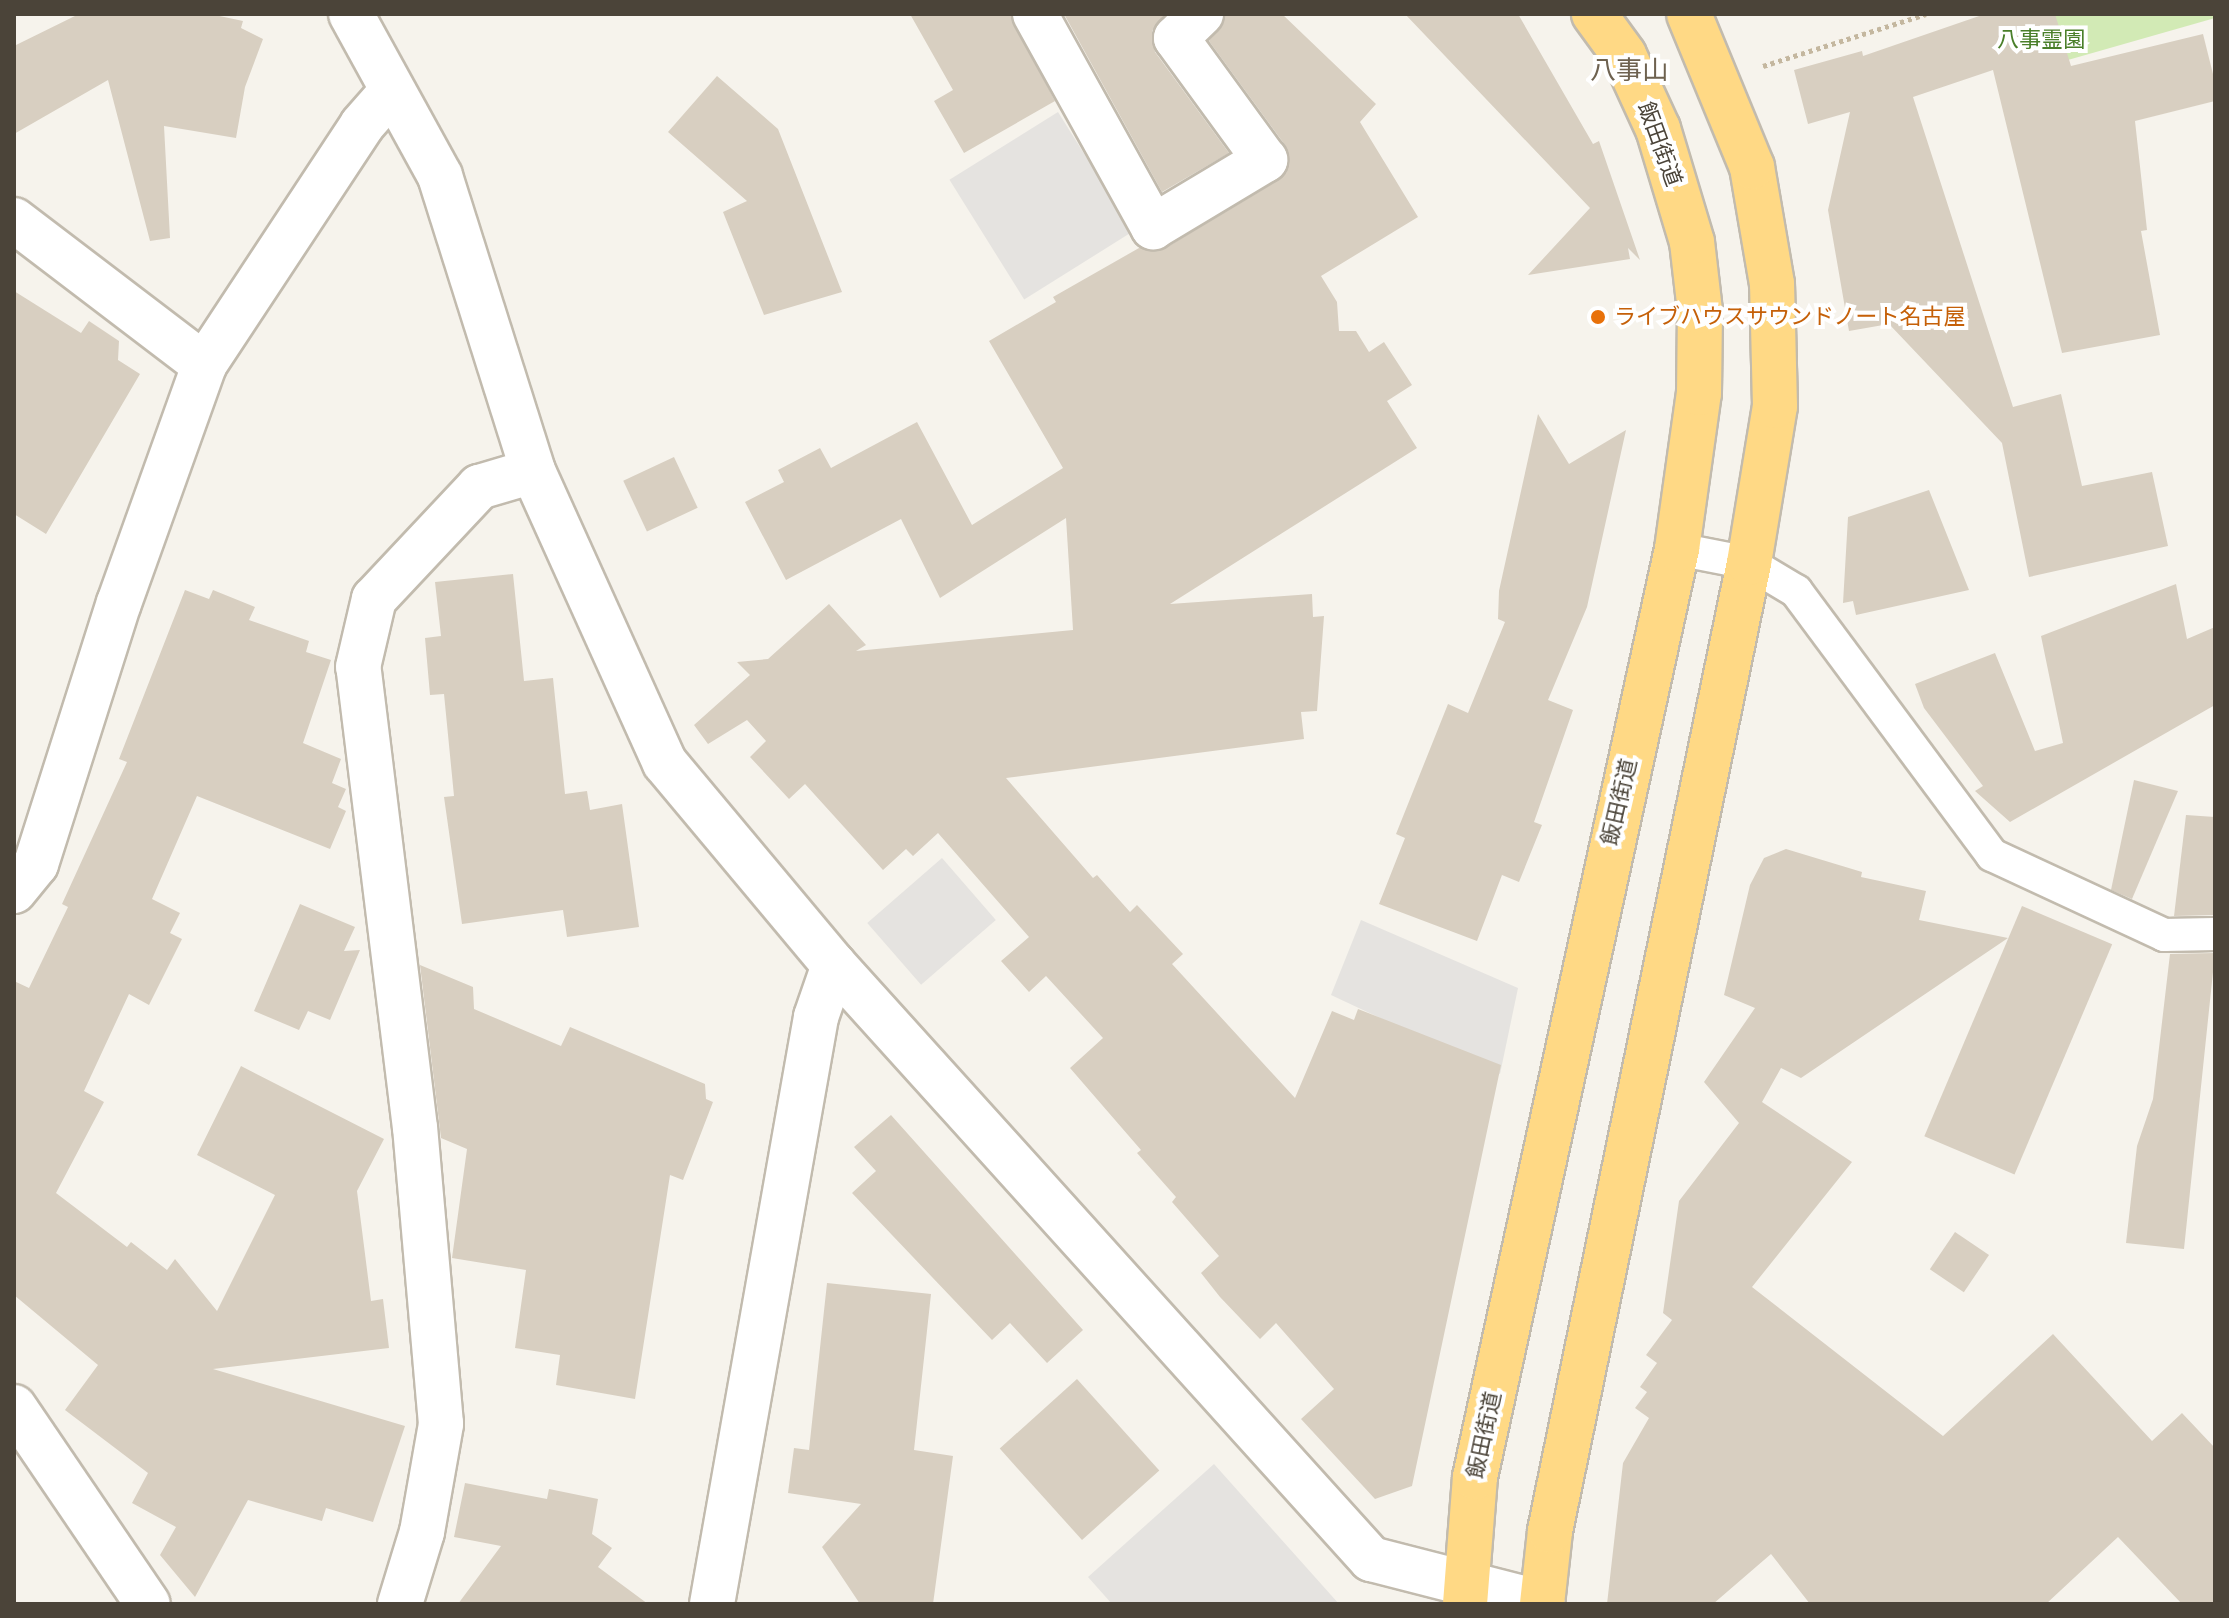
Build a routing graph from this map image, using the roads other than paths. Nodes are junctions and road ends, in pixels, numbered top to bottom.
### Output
1 (351, 14) edge
2 (1035, 14) edge
3 (1201, 14) edge
4 (1594, 14) edge
5 (1689, 14) edge
6 (390, 93) junction
7 (14, 220) edge
8 (204, 365) junction
9 (533, 471) junction
10 (1677, 549) junction
11 (1749, 563) junction
12 (14, 890) edge
13 (2215, 934) edge
14 (834, 965) junction
15 (14, 1407) edge
16 (1465, 1594) edge
17 (1542, 1603) edge
18 (148, 1604) edge
19 (400, 1604) edge
20 (712, 1604) edge

1 - 6 street
2 - 3 street
4 - 10 highway, 飯田街道
5 - 11 highway
6 - 8 street
6 - 9 street
7 - 8 street
8 - 12 street
9 - 14 street
9 - 19 street
10 - 11 lane
10 - 16 highway, 飯田街道
11 - 13 lane
11 - 17 highway
14 - 16 street
14 - 20 street
15 - 18 street
16 - 17 street

